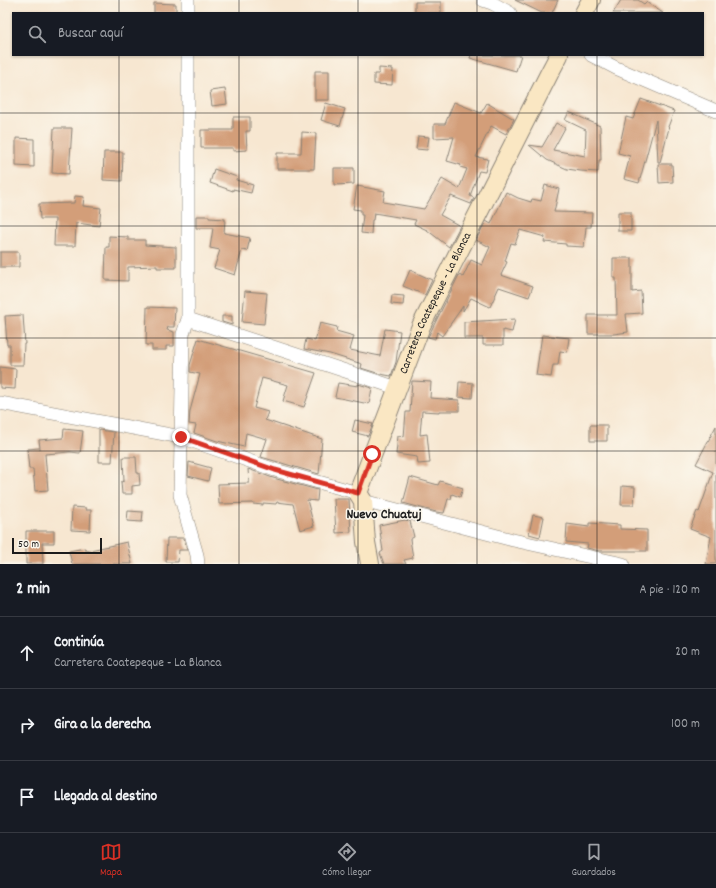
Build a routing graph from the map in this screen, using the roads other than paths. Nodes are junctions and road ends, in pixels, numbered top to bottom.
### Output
1 (188, 0) edge
2 (483, 0) edge
3 (591, 0) edge
4 (188, 12) edge
5 (508, 12) edge
6 (585, 12) edge
7 (188, 56) edge
8 (558, 56) edge
9 (593, 56) edge
10 (716, 111) edge
11 (188, 319) junction
12 (397, 388) junction
13 (0, 404) edge
14 (181, 437) junction
15 (361, 497) junction
16 (198, 564) edge
17 (370, 564) edge
18 (623, 564) edge

1 - 4 street
2 - 5 street
3 - 6 main road
7 - 11 street
8 - 12 main road, Carretera Coatepeque - La Blanca
9 - 10 street
11 - 12 street
11 - 14 street
12 - 15 main road, Carretera Coatepeque - La Blanca
13 - 14 street
14 - 15 street
14 - 16 street
15 - 17 main road, Carretera Coatepeque - La Blanca
15 - 18 street

